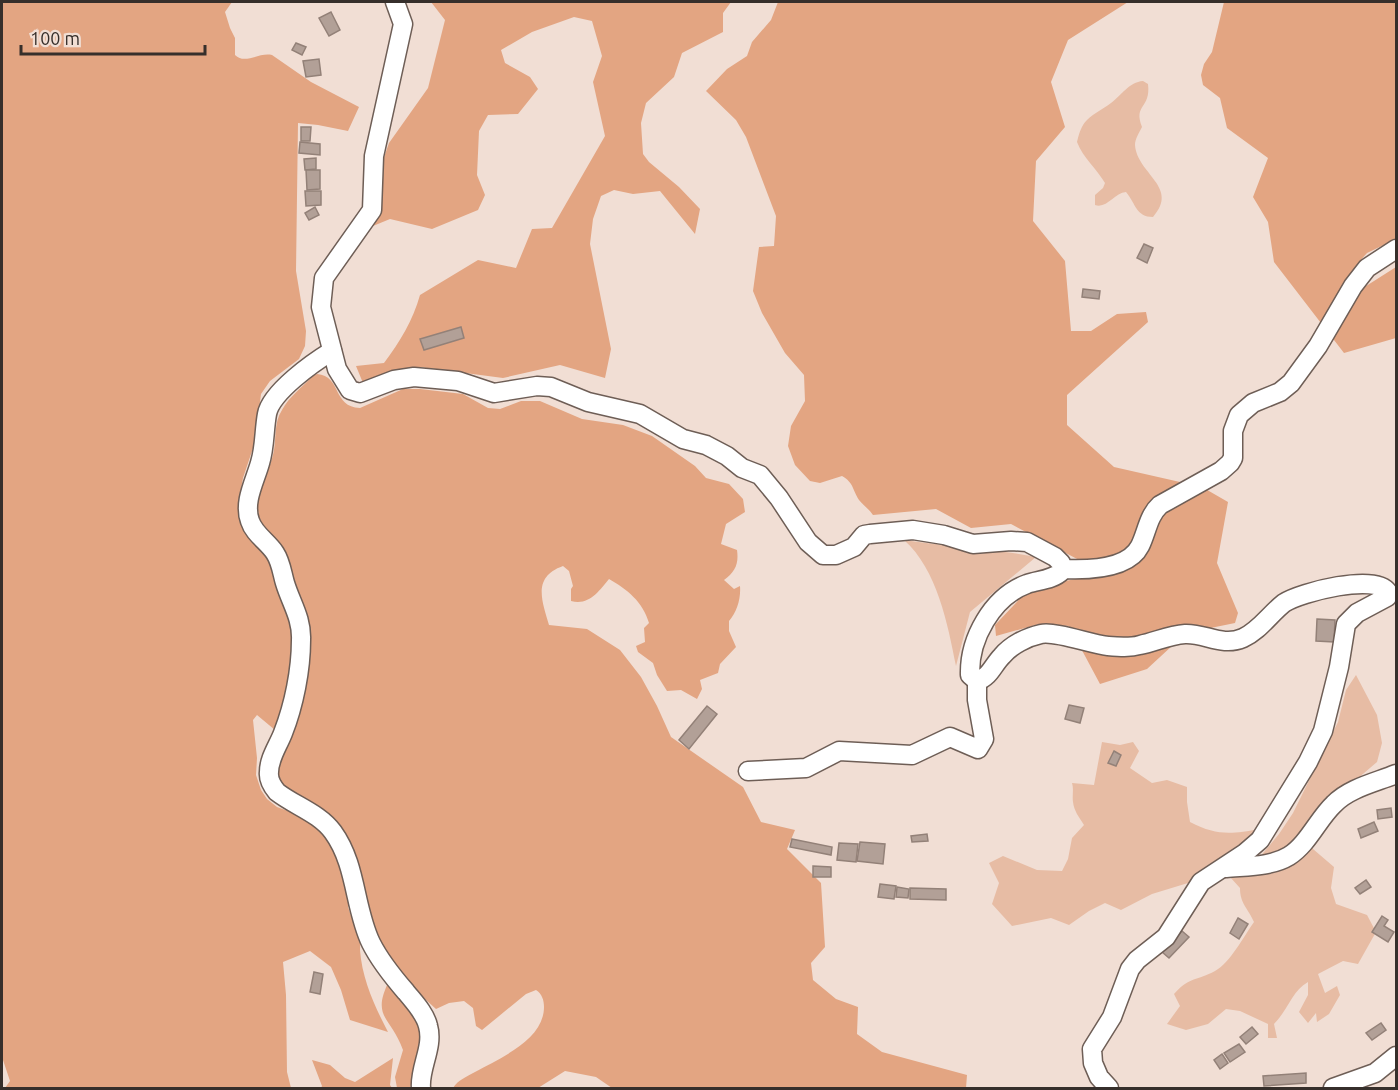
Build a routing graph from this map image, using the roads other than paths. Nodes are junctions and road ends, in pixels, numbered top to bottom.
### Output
1 (395, 2) edge
2 (1396, 249) edge
3 (332, 351) junction
4 (1063, 569) junction
5 (976, 681) junction
6 (748, 771) dead end
7 (1396, 774) edge
8 (1221, 869) junction
9 (1396, 1056) edge
10 (421, 1089) edge
11 (1109, 1089) edge
12 (1333, 1089) edge

1 - 3 street
2 - 4 street
3 - 4 street
3 - 10 street
4 - 5 street
5 - 6 street
5 - 8 street
7 - 8 street
8 - 11 street
9 - 12 street

